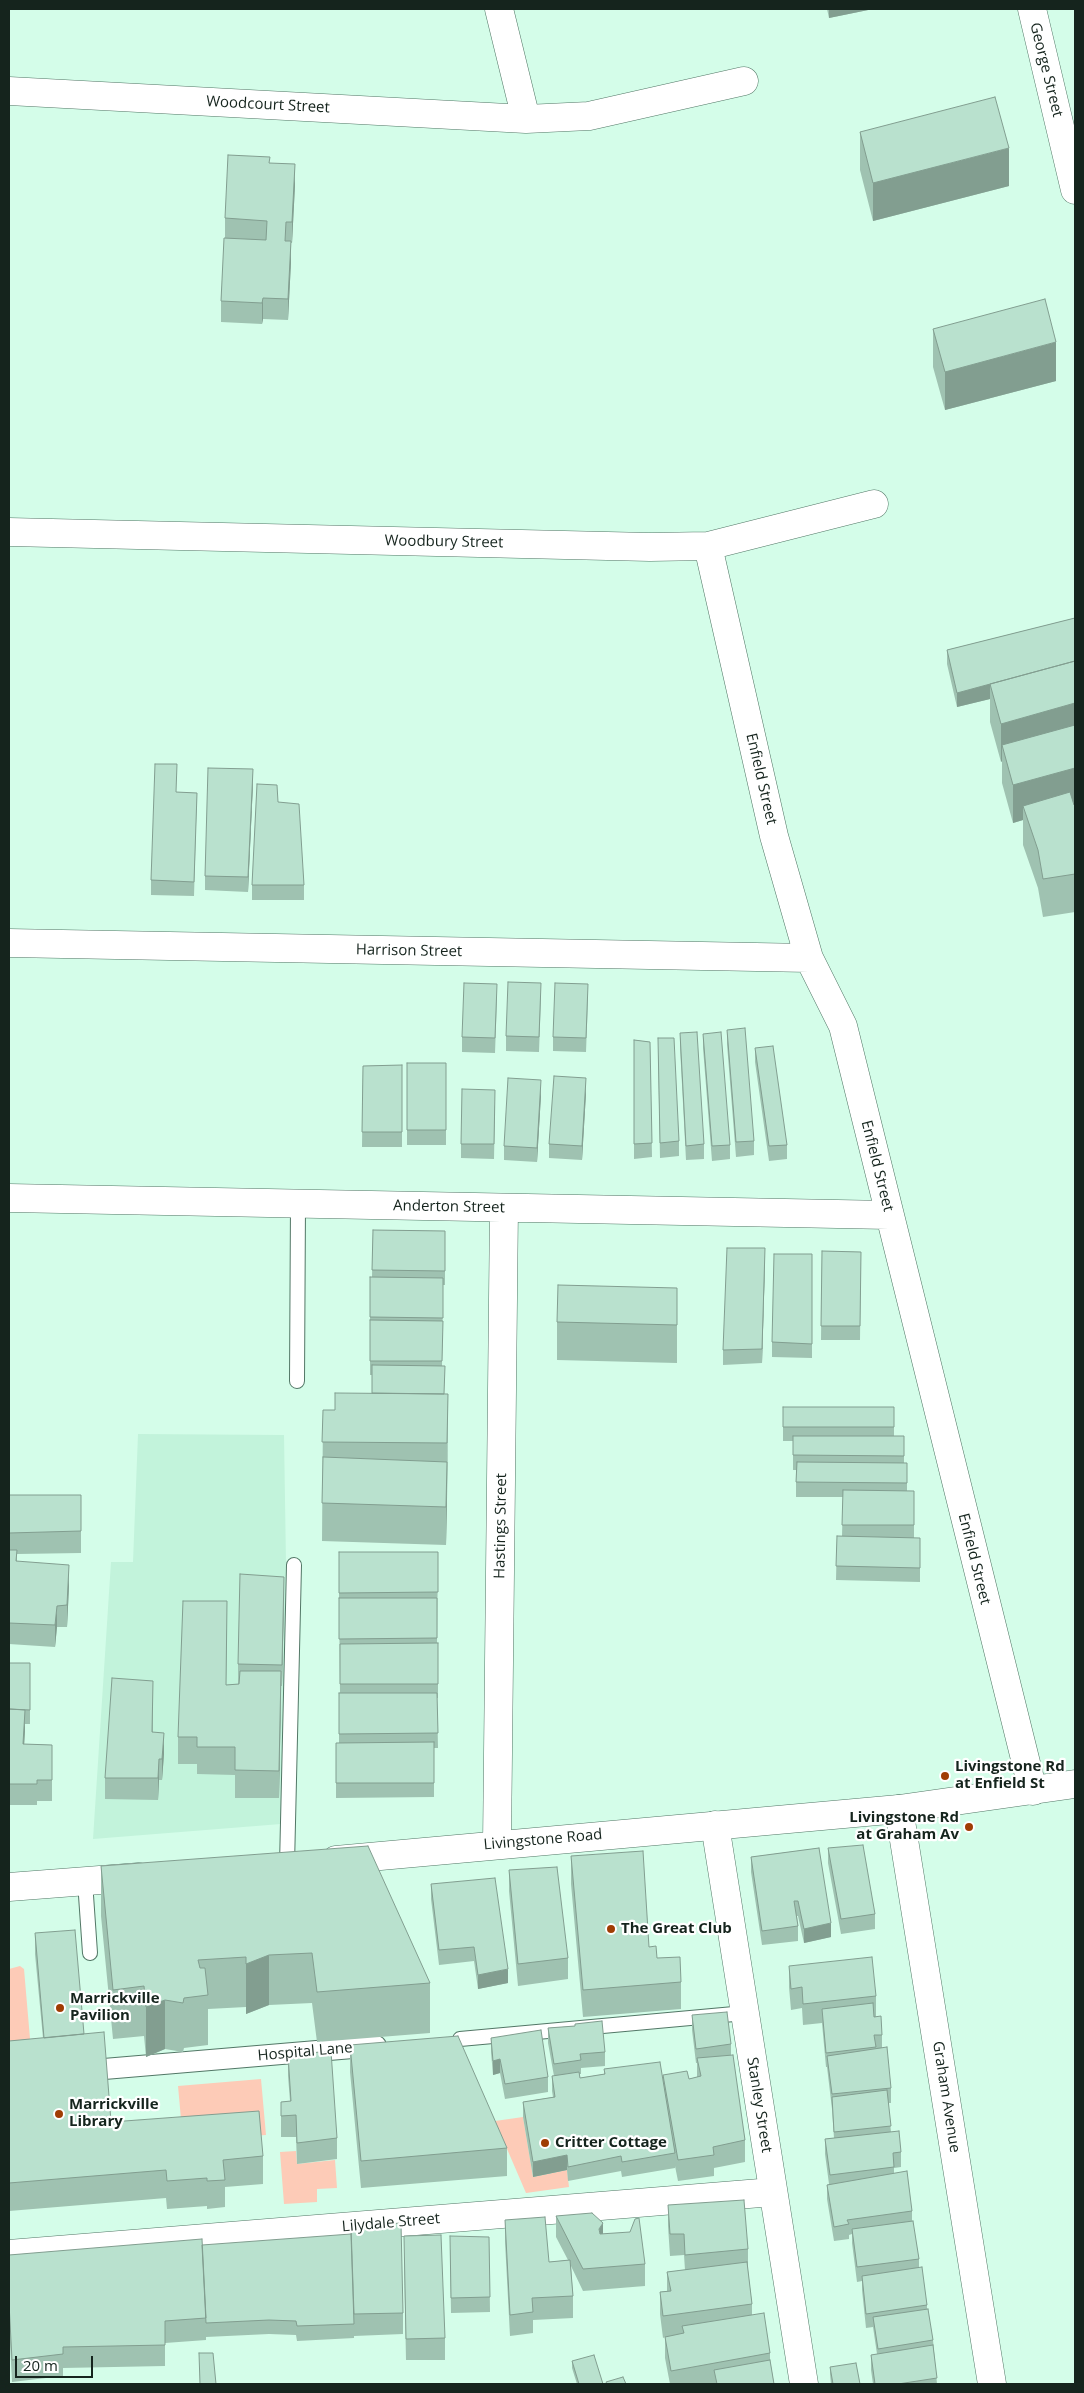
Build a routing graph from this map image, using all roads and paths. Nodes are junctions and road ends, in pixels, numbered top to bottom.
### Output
1 (499, 9) edge
2 (1032, 9) edge
3 (744, 81) dead end
4 (9, 92) edge
5 (526, 119) junction
6 (1075, 190) edge
7 (874, 504) dead end
8 (9, 532) edge
9 (708, 546) junction
10 (9, 943) edge
11 (809, 958) junction
12 (9, 1198) edge
13 (298, 1204) junction
14 (504, 1208) junction
15 (889, 1215) junction
16 (297, 1381) dead end
17 (294, 1565) dead end
18 (1075, 1784) edge
19 (1033, 1791) junction
20 (899, 1809) junction
21 (714, 1825) junction
22 (497, 1844) junction
23 (275, 1866) joint
24 (160, 1876) edge
25 (84, 1881) junction
26 (9, 1886) edge
27 (90, 1952) dead end
28 (745, 2013) junction
29 (450, 2040) edge
30 (391, 2045) edge
31 (104, 2069) edge
32 (773, 2192) junction
33 (9, 2254) edge
34 (804, 2384) edge
35 (992, 2384) edge

1 - 5 street
2 - 6 street, George Street
3 - 5 street, Woodcourt Street
4 - 5 street, Woodcourt Street
7 - 9 street, Woodbury Street
8 - 9 street, Woodbury Street
9 - 11 street, Enfield Street
10 - 11 street, Harrison Street
11 - 15 street, Enfield Street
12 - 13 street, Anderton Street
13 - 14 street, Anderton Street
13 - 16 lane
14 - 15 street, Anderton Street
14 - 22 street, Hastings Street
15 - 19 street, Enfield Street
17 - 23 lane
18 - 19 street, Livingstone Road
19 - 20 street, Livingstone Road
20 - 21 street, Livingstone Road
20 - 35 street, Graham Avenue
21 - 22 street, Livingstone Road
21 - 28 street, Stanley Street
22 - 23 street, Livingstone Road
24 - 25 street
25 - 26 street
25 - 27 lane
28 - 29 lane
28 - 32 street, Stanley Street
30 - 31 street, Hospital Lane
32 - 33 street, Lilydale Street
32 - 34 street, Stanley Street

